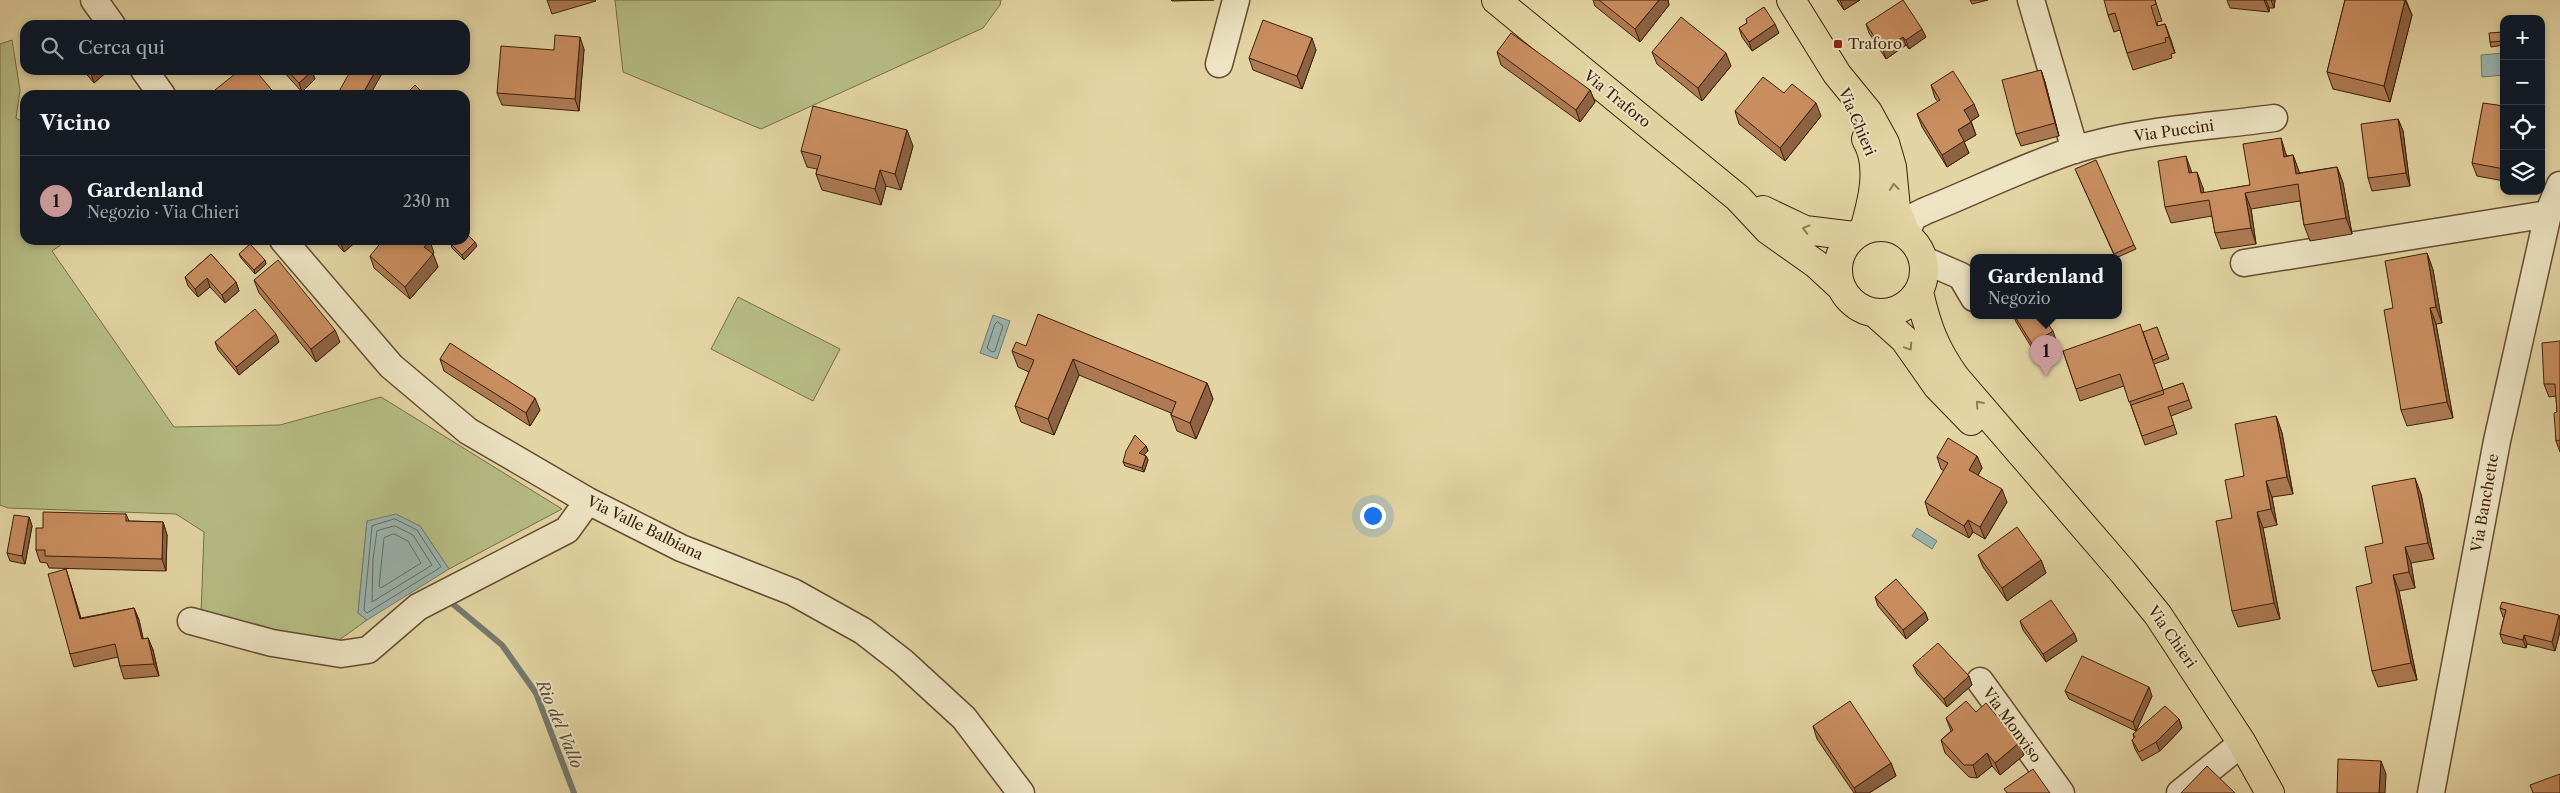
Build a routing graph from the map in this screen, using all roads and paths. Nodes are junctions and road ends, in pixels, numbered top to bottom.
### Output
1 (94, 0) edge
2 (1236, 0) edge
3 (1496, 0) edge
4 (1791, 0) edge
5 (2031, 0) edge
6 (108, 20) edge
7 (1219, 64) dead end
8 (1836, 74) junction
9 (148, 75) edge
10 (158, 90) edge
11 (2274, 118) dead end
12 (2075, 150) junction
13 (2560, 185) edge
14 (1738, 198) junction
15 (2548, 214) junction
16 (1859, 233) junction
17 (287, 245) edge
18 (2244, 263) dead end
19 (1918, 264) junction
20 (1842, 288) junction
21 (1970, 297) edge
22 (1874, 313) junction
23 (2056, 495) junction
24 (588, 501) junction
25 (190, 621) dead end
26 (1980, 681) dead end
27 (2242, 743) junction
28 (1021, 793) edge
29 (2061, 793) edge
30 (2180, 793) edge
31 (2270, 793) edge
32 (2431, 793) edge

1 - 6 street
2 - 7 street
3 - 14 main road, Via Traforo
4 - 8 main road, Via Chieri
5 - 12 street
8 - 16 main road, Via Chieri
19 -> 8 main road, Via Chieri
9 - 10 street
11 - 12 street, Via Puccini
12 - 19 street, Via Puccini
13 - 15 street, Via Banchette
16 -> 14 main road, Via Traforo
14 - 20 main road, Via Traforo
15 - 18 street
15 - 32 street, Via Banchette
16 - 19 main road
16 - 20 main road
17 - 24 street, Via Valle Balbiana
19 - 21 street
19 - 22 main road
23 -> 19 main road, Via Chieri
20 - 22 main road
22 -> 23 main road, Via Chieri
23 - 27 main road, Via Chieri
24 - 25 street
24 - 28 street, Via Valle Balbiana
26 - 29 street, Via Monviso
27 - 30 street
27 - 31 main road, Via Chieri

